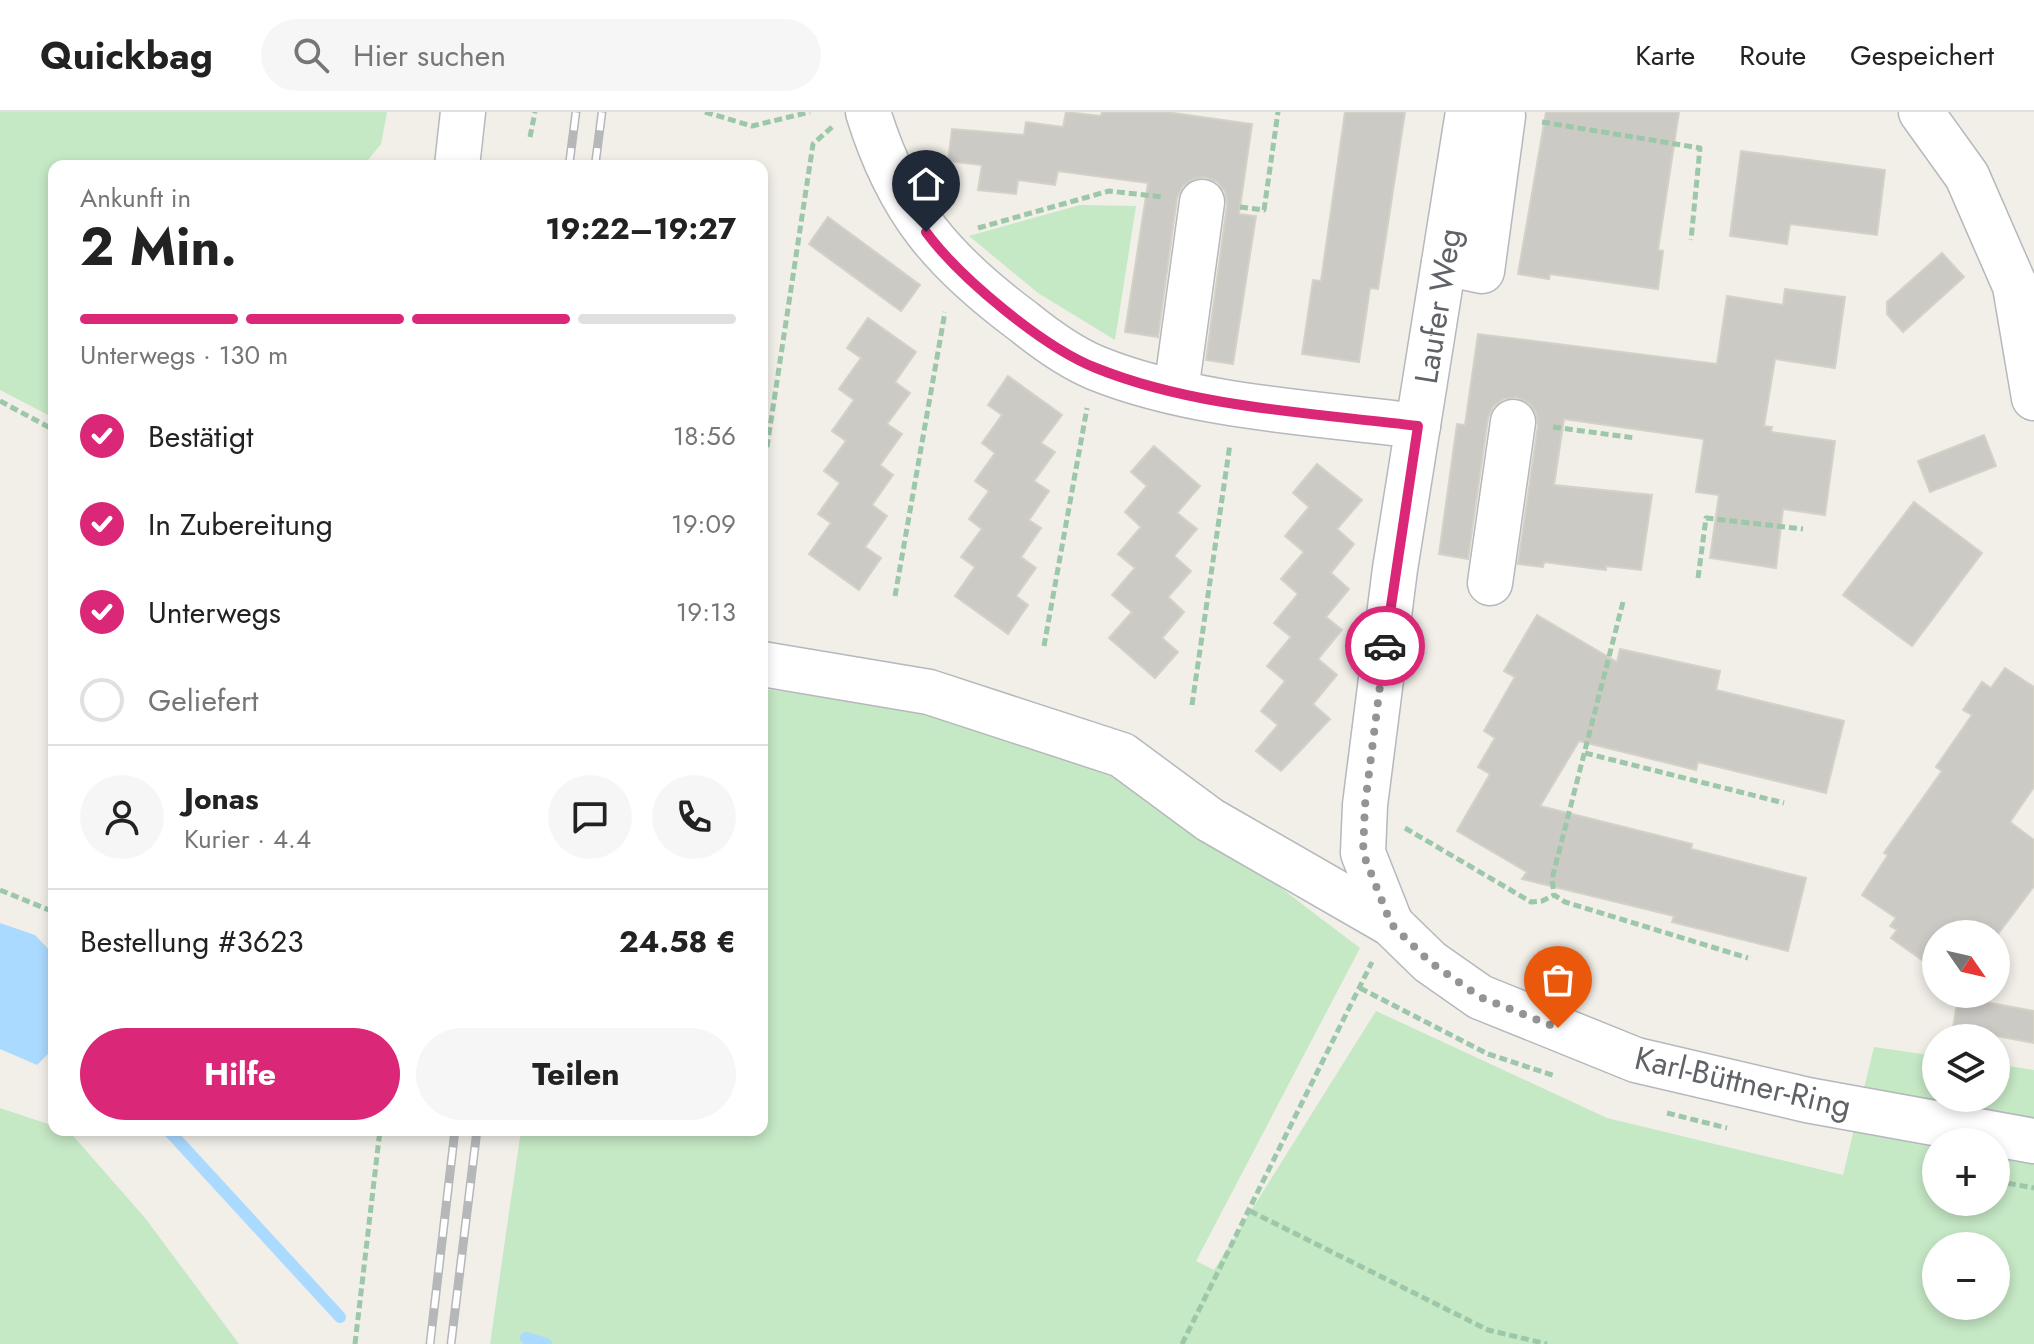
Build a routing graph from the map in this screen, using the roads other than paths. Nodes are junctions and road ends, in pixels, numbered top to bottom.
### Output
1 (463, 112) edge
2 (1921, 112) edge
3 (1486, 114) edge
4 (852, 117) edge
5 (458, 160) edge
6 (1202, 202) road end
7 (1176, 391) junction
8 (2034, 398) edge
9 (1513, 422) dead end
10 (1418, 426) junction
11 (1490, 583) dead end
12 (768, 665) edge
13 (1391, 924) junction
14 (2034, 1141) edge

1 - 5 street
2 - 8 street
3 - 10 street, Laufer Weg
4 - 7 street
6 - 7 street
7 - 10 street
9 - 11 street
10 - 13 street, Laufer Weg
12 - 13 street
13 - 14 street, Karl-Büttner-Ring

